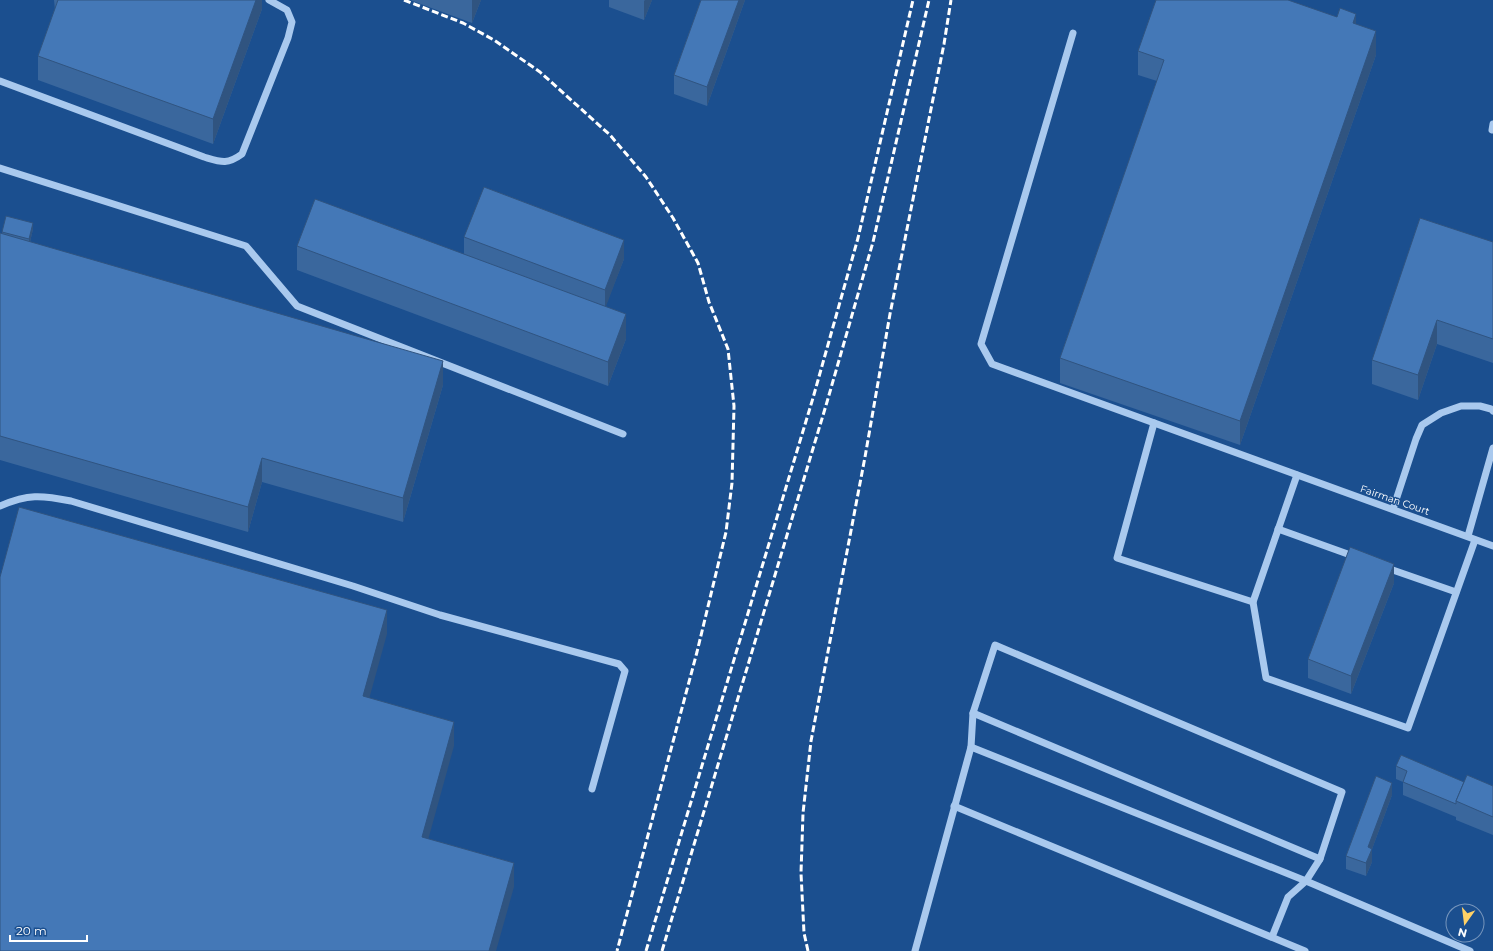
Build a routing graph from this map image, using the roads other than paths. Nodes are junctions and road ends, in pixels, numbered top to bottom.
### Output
1 (269, 0) edge
2 (1073, 33) dead end
3 (0, 81) edge
4 (1493, 124) edge
5 (1493, 130) edge
6 (0, 168) edge
7 (1493, 411) edge
8 (1154, 423) junction
9 (623, 434) dead end
10 (1493, 448) edge
11 (1294, 474) junction
12 (0, 506) edge
13 (1393, 509) junction
14 (1278, 529) junction
15 (1468, 536) junction
16 (1475, 540) junction
17 (1493, 546) edge
18 (1360, 558) edge
19 (1382, 566) edge
20 (1456, 592) junction
21 (1253, 602) junction
22 (973, 713) junction
23 (971, 747) junction
24 (592, 789) dead end
25 (954, 806) junction
26 (1320, 859) junction
27 (1306, 881) junction
28 (1272, 937) junction
29 (916, 951) edge
30 (1305, 951) edge
31 (1470, 951) edge

1 - 3 street
2 - 8 street, Fairman Court
4 - 5 street
6 - 9 street
7 - 13 street
8 - 11 street, Fairman Court
8 - 21 street
10 - 15 street
11 - 13 street, Fairman Court
11 - 14 street
12 - 24 street
13 - 15 street, Fairman Court
14 - 18 street
14 - 21 street
15 - 16 street, Fairman Court
16 - 17 street, Fairman Court
16 - 20 street
19 - 20 street
20 - 21 street
22 - 23 street
22 - 26 street
22 - 26 street
23 - 25 street
23 - 27 street
25 - 28 street
25 - 29 street
26 - 27 street
27 - 28 street
27 - 31 street
28 - 30 street

